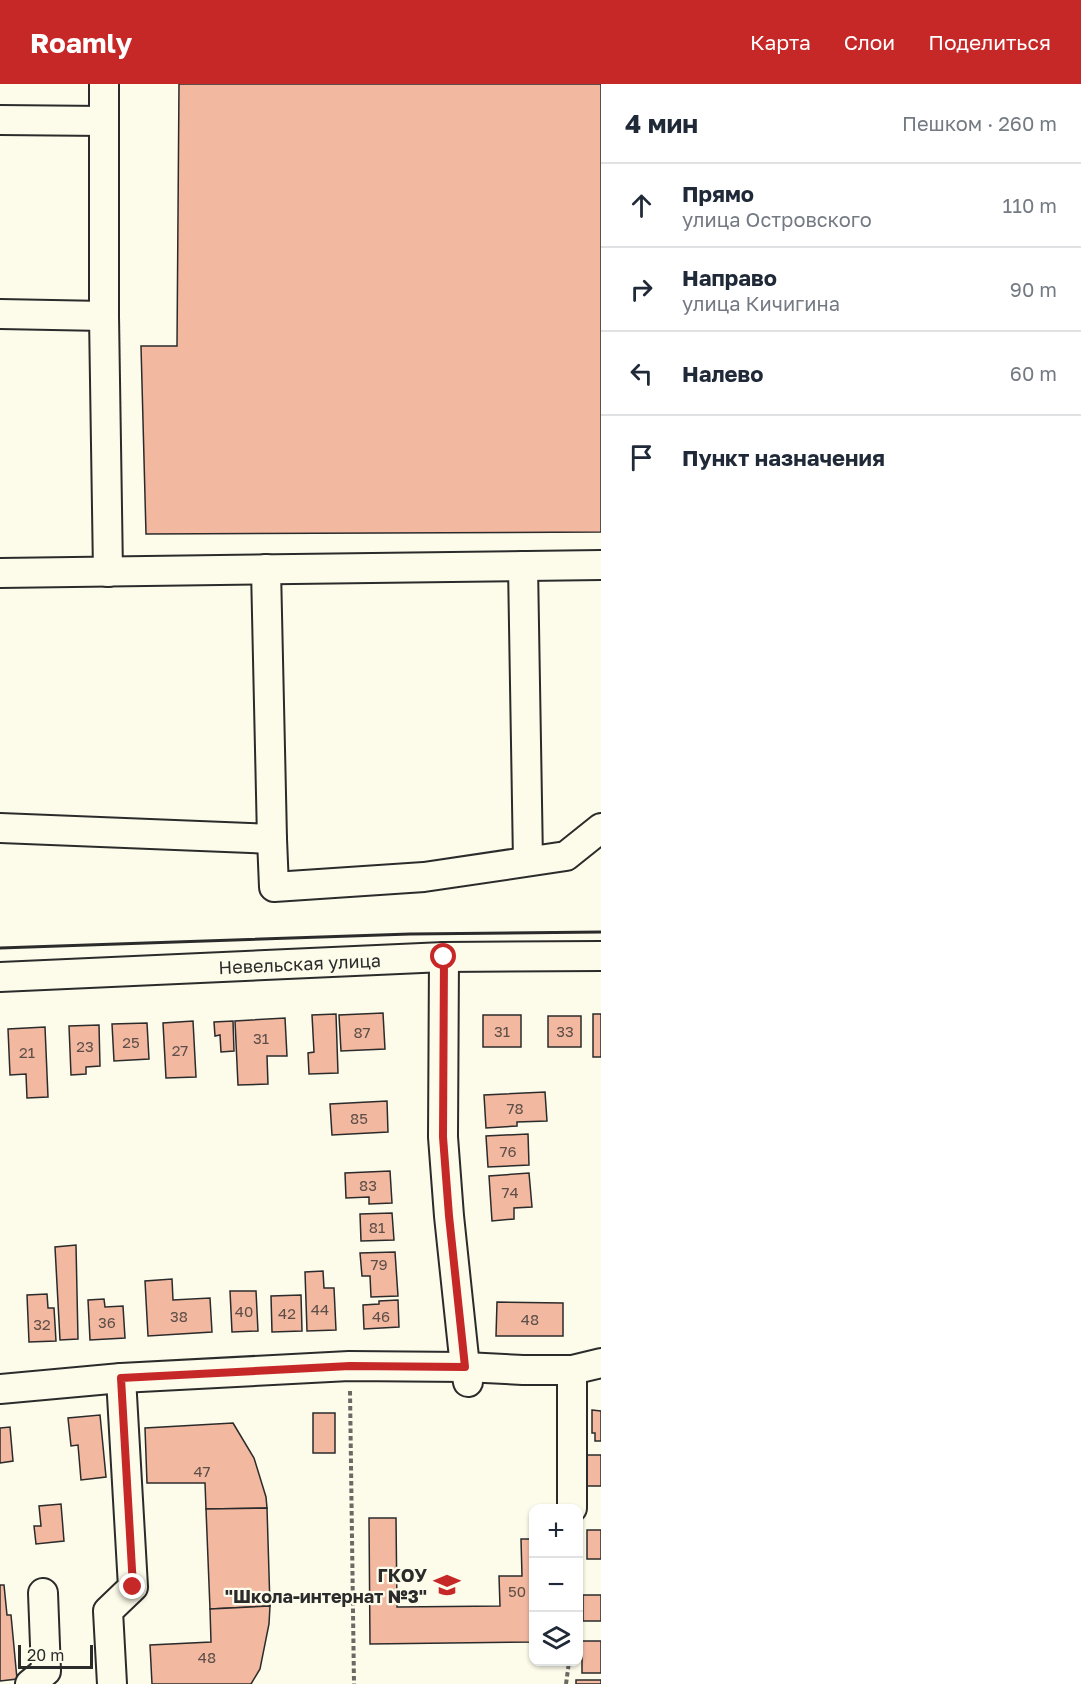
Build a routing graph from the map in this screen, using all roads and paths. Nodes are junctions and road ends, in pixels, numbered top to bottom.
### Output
1 (104, 84) edge
2 (0, 120) edge
3 (104, 121) junction
4 (0, 314) edge
5 (104, 316) junction
6 (601, 565) edge
7 (523, 566) junction
8 (266, 569) junction
9 (108, 572) junction
10 (0, 573) edge
11 (0, 828) edge
12 (601, 828) edge
13 (272, 838) junction
14 (528, 861) junction
15 (601, 956) edge
16 (444, 957) junction
17 (0, 977) edge
18 (601, 1363) edge
19 (350, 1366) junction
20 (572, 1370) junction
21 (466, 1374) junction
22 (121, 1378) junction
23 (0, 1389) edge
24 (572, 1504) edge
25 (44, 1593) dead end
26 (568, 1666) edge
27 (30, 1684) edge
28 (112, 1684) edge
29 (354, 1684) edge
30 (566, 1684) edge

1 - 3 street
2 - 3 street
3 - 5 street
4 - 5 street
5 - 9 street
6 - 7 street
7 - 8 street
7 - 14 street
8 - 9 street
8 - 13 street
9 - 10 street
11 - 13 street
12 - 14 street
13 - 14 street
15 - 16 street, Невельская улица
16 - 17 street, Невельская улица
16 - 21 street
18 - 20 street
19 - 21 street
19 - 22 street
19 - 29 path
20 - 21 street
20 - 24 street
22 - 23 street
22 - 28 street
25 - 27 street
26 - 30 path

